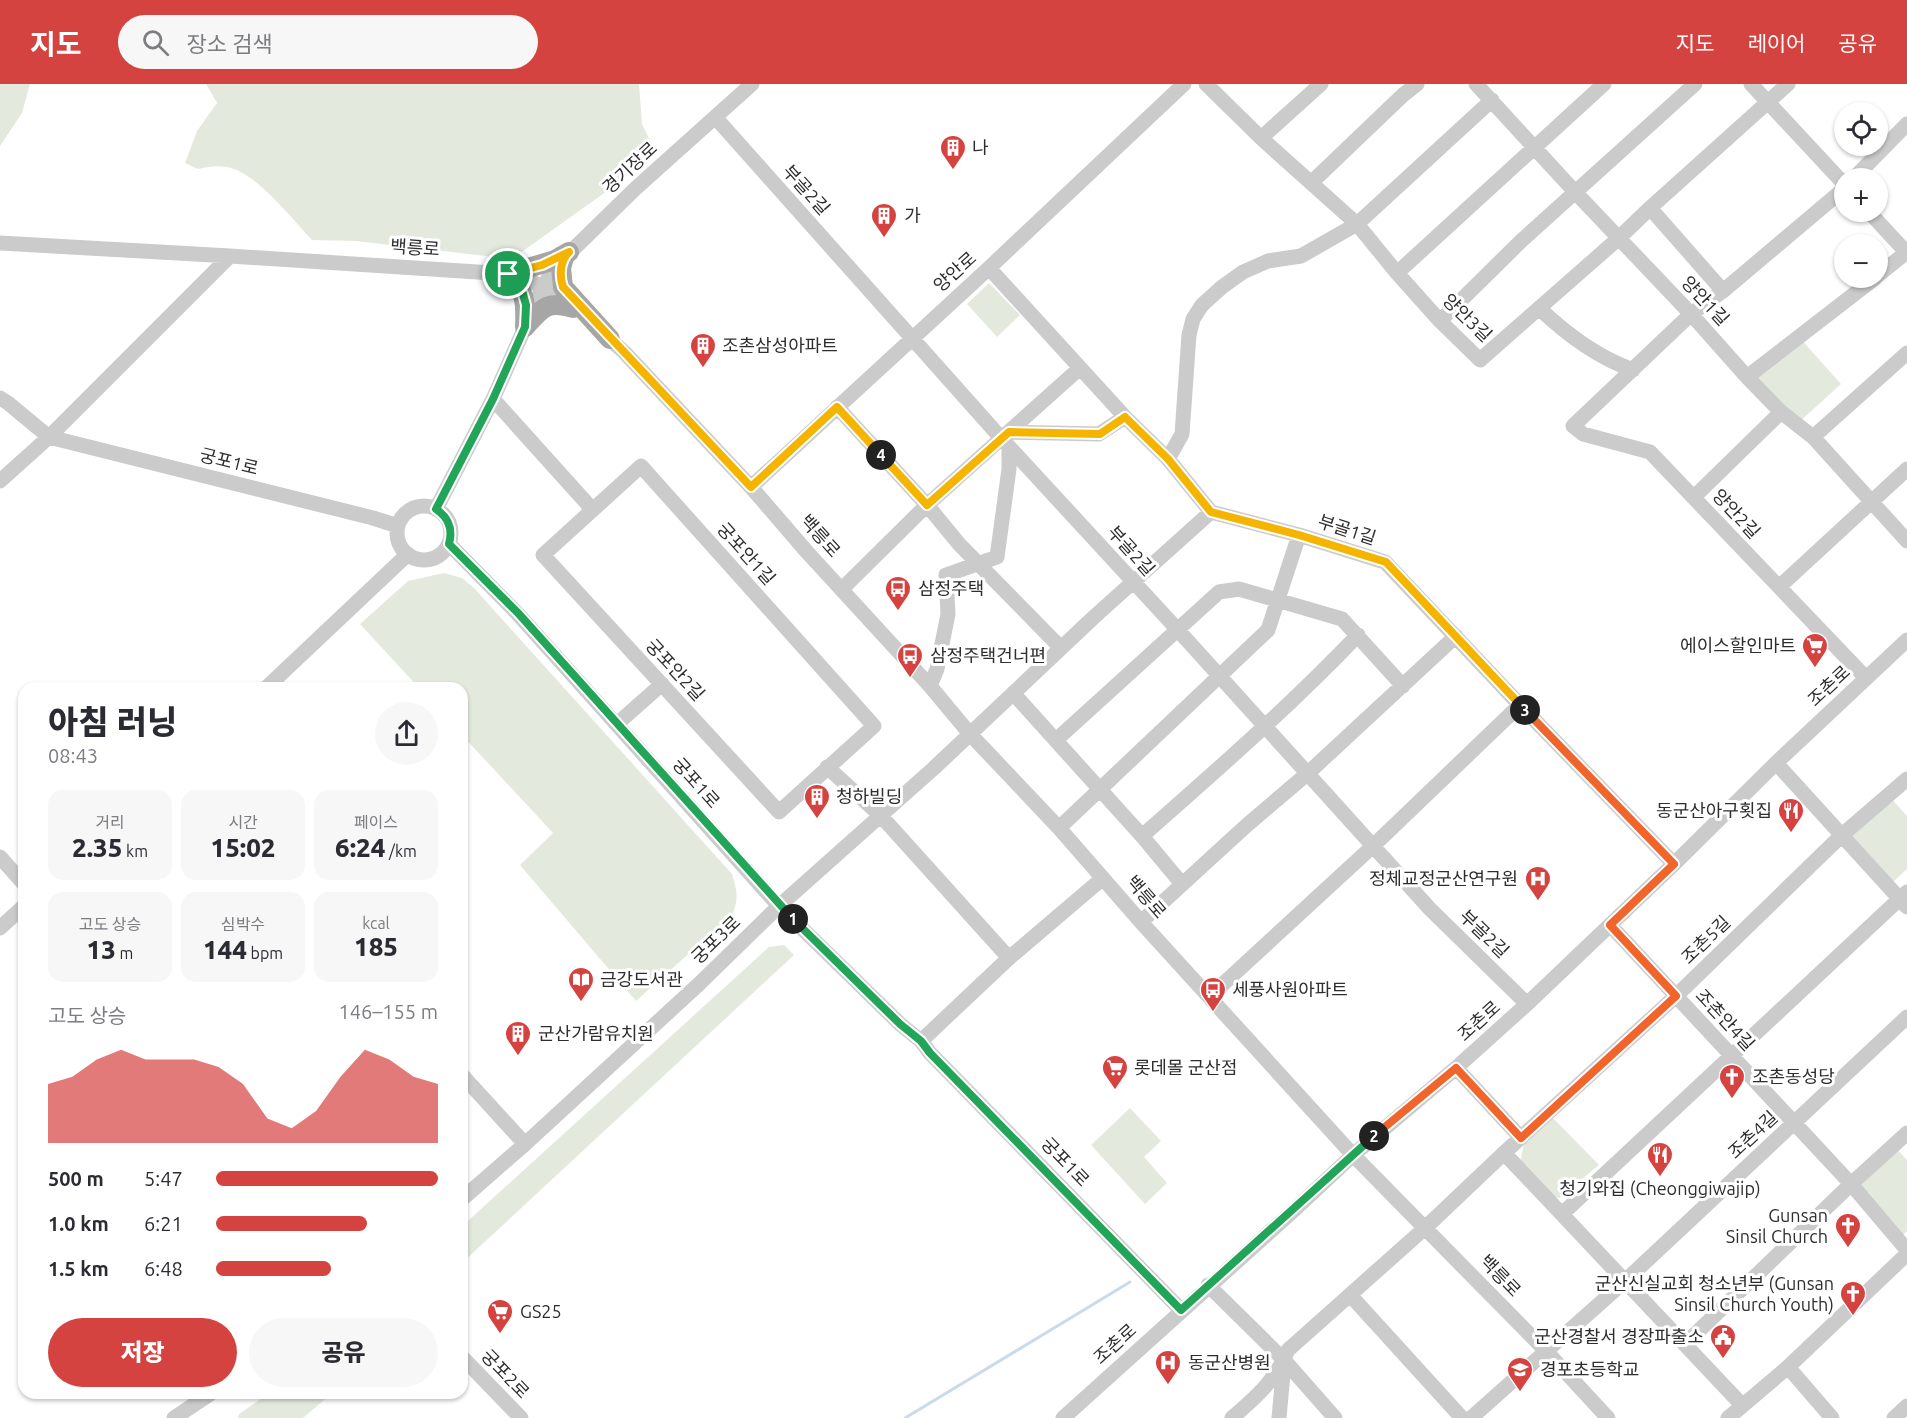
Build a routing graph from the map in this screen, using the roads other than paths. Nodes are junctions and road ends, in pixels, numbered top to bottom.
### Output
1 (752, 84) edge
2 (1184, 84) edge
3 (1206, 84) edge
4 (1321, 84) edge
5 (1417, 84) edge
6 (1476, 84) edge
7 (1604, 84) edge
8 (1695, 84) edge
9 (1751, 84) edge
10 (1788, 84) edge
11 (1399, 89) edge
12 (1492, 100) junction
13 (1769, 103) junction
14 (715, 117) junction
15 (1907, 124) edge
16 (1261, 138) junction
17 (1534, 146) junction
18 (1864, 168) edge
19 (1834, 175) edge
20 (1311, 183) junction
21 (1576, 193) junction
22 (1834, 196) edge
23 (1650, 208) junction
24 (1878, 222) edge
25 (1358, 224) junction
26 (1619, 238) junction
27 (0, 243) edge
28 (1907, 253) edge
29 (566, 254) junction
30 (230, 256) junction
31 (1888, 267) edge
32 (989, 268) junction
33 (1398, 273) junction
34 (508, 274) junction
35 (543, 287) junction
36 (1861, 288) edge
37 (1723, 291) junction
38 (573, 308) junction
39 (1539, 309) junction
40 (1691, 314) junction
41 (1440, 321) junction
42 (525, 327) junction
43 (912, 338) junction
44 (610, 339) junction
45 (1907, 353) edge
46 (1080, 368) junction
47 (1633, 370) junction
48 (1748, 377) junction
49 (0, 398) edge
50 (493, 399) junction
51 (837, 407) junction
52 (1781, 412) junction
53 (1125, 417) junction
54 (49, 437) junction
55 (1814, 437) junction
56 (1006, 439) junction
57 (1168, 459) junction
58 (1907, 470) edge
59 (0, 481) edge
60 (751, 487) junction
61 (1694, 497) junction
62 (1871, 503) junction
63 (927, 505) junction
64 (436, 509) junction
65 (592, 509) junction
66 (1211, 512) junction
67 (398, 526) junction
68 (1299, 535) junction
69 (1907, 541) edge
70 (449, 544) junction
71 (408, 554) junction
72 (978, 563) junction
73 (1133, 582) junction
74 (1779, 587) junction
75 (842, 589) junction
76 (1279, 600) junction
77 (1177, 629) junction
78 (1358, 635) junction
79 (1456, 636) junction
80 (1907, 640) edge
81 (1061, 648) junction
82 (1219, 676) junction
83 (1866, 678) junction
84 (273, 682) edge
85 (662, 684) junction
86 (930, 686) junction
87 (1403, 686) junction
88 (1013, 693) junction
89 (1521, 705) junction
90 (618, 723) junction
91 (1265, 726) junction
92 (970, 734) junction
93 (1056, 740) junction
94 (1776, 763) junction
95 (827, 767) junction
96 (1307, 774) junction
97 (1907, 779) edge
98 (1100, 789) junction
99 (881, 816) junction
100 (1059, 828) junction
101 (1842, 835) junction
102 (1142, 836) junction
103 (1373, 846) junction
104 (0, 857) edge
105 (1674, 864) junction
106 (18, 877) edge
107 (1103, 878) junction
108 (1182, 884) junction
109 (1904, 899) edge
110 (780, 906) junction
111 (18, 912) edge
112 (1141, 922) junction
113 (1610, 925) junction
114 (0, 928) edge
115 (1009, 958) junction
116 (1210, 996) junction
117 (1676, 996) junction
118 (1527, 1004) junction
119 (1907, 1017) edge
120 (921, 1041) junction
121 (1731, 1057) junction
122 (1456, 1068) junction
123 (468, 1082) edge
124 (1795, 1123) junction
125 (1907, 1133) edge
126 (1521, 1138) junction
127 (525, 1144) junction
128 (1504, 1153) junction
129 (1353, 1155) junction
130 (1851, 1184) junction
131 (468, 1194) edge
132 (1562, 1214) junction
133 (1425, 1228) junction
134 (1907, 1252) edge
135 (1625, 1281) junction
136 (1208, 1285) junction
137 (1350, 1296) junction
138 (1181, 1310) junction
139 (1685, 1344) junction
140 (1547, 1352) junction
141 (1284, 1360) junction
142 (468, 1363) edge
143 (1788, 1367) junction
144 (202, 1399) edge
145 (1742, 1405) junction
146 (1907, 1406) edge
147 (174, 1418) edge
148 (521, 1418) edge
149 (1063, 1418) edge
150 (1232, 1418) edge
151 (1279, 1418) edge
152 (1335, 1418) edge
153 (1462, 1418) edge
154 (1472, 1418) edge
155 (1608, 1418) edge
156 (1728, 1418) edge
157 (1832, 1418) edge
158 (1894, 1418) edge

1 - 14 street, 경기장로
2 - 32 street, 양안로
3 - 16 street, 양안3길
4 - 16 street
5 - 11 street
6 - 12 street, 양안1길
7 - 17 street
8 - 21 street
9 - 13 street
10 - 13 street
11 - 20 street
12 - 17 street, 양안1길
12 - 25 street
13 - 19 street
13 - 23 street, 양안3길
14 - 29 street, 경기장로
14 - 43 street, 부골2길
15 - 18 street
16 - 20 street, 양안3길
17 - 21 street, 양안1길
17 - 33 street
20 - 25 street, 양안3길
21 - 26 street, 양안1길
21 - 41 street
22 - 37 street
23 - 26 street, 양안3길
23 - 37 street
24 - 28 street
25 - 33 street, 양안3길
25 - 57 street
26 - 39 street, 양안3길
26 - 40 street, 양안1길
27 - 30 street, 백릉로
28 - 31 street
29 - 34 main road
29 - 35 street, 경기장로
29 - 44 main road
30 - 34 street, 백릉로
30 - 54 street
32 - 43 street, 양안로
32 - 46 street
33 - 41 street, 양안3길
34 - 35 street, 백릉로
34 - 42 main road
35 - 38 street, 백릉로
35 - 42 street, 경기장로
36 - 48 street
37 - 40 street
38 - 42 main road
38 - 44 street, 백릉로
39 - 41 street, 양안3길
39 - 47 street
40 - 47 street
40 - 48 street, 양안1길
42 - 50 street, 경기장로
43 - 51 street, 양안로
43 - 56 street, 부골2길
44 - 60 street, 백릉로
45 - 55 street
46 - 53 street
46 - 56 street
47 - 61 street, 양안2길
48 - 52 street, 양안1길
49 - 54 street
50 - 64 street, 경기장로
50 - 65 street
51 - 60 street, 양안로
51 - 63 street
52 - 55 street, 양안1길
52 - 61 street
53 - 56 street
53 - 57 street
54 - 59 street
54 - 67 street, 궁포1로
55 - 62 street, 양안1길
56 - 63 street
56 - 72 street
56 - 73 street, 부골2길
57 - 66 street
58 - 62 street
60 - 75 street, 백릉로
61 - 74 street, 양안2길
62 - 69 street, 양안1길
62 - 74 street
63 - 72 street
63 - 75 street
64 - 67 street
64 - 70 street
65 - 85 street, 궁포안2길
65 - 95 street, 궁포안1길
66 - 68 street, 부골1길
66 - 73 street, 궁포3로
67 - 71 street
68 - 76 street
68 - 79 street, 부골1길
70 - 71 street
70 - 90 street, 궁포1로
71 - 84 street
72 - 81 street
72 - 86 street
73 - 77 street, 부골2길
73 - 81 street, 궁포3로
74 - 83 street, 양안2길
75 - 86 street, 백릉로
76 - 77 street
76 - 78 street
76 - 82 street
77 - 82 street, 부골2길
77 - 93 street
78 - 87 street
78 - 91 street
79 - 87 street
79 - 89 street, 부골1길
80 - 83 street, 조촌로
81 - 88 street, 궁포3로
82 - 91 street, 부골2길
82 - 98 street
83 - 94 street, 조촌로
85 - 90 street
85 - 95 street, 궁포안2길
86 - 92 street, 백릉로
87 - 96 street
88 - 92 street, 궁포3로
88 - 93 street
89 - 103 street
89 - 105 street, 부골1길
90 - 110 street, 궁포1로
91 - 96 street, 부골2길
91 - 102 street
92 - 99 street, 궁포3로
92 - 100 street, 백릉로
93 - 98 street
94 - 101 street
94 - 105 street, 조촌로
95 - 99 street
96 - 103 street, 부골2길
96 - 108 street
97 - 101 street, 조촌5길
98 - 100 street
98 - 102 street
99 - 110 street, 궁포3로
99 - 115 street
100 - 107 street, 백릉로
101 - 109 street
101 - 117 street, 조촌5길
102 - 108 street
103 - 116 street
103 - 118 street, 부골2길
104 - 106 street
105 - 113 street, 조촌로
107 - 112 street, 백릉로
107 - 115 street
108 - 112 street
109 - 121 street
110 - 120 street, 궁포1로
110 - 127 street, 궁포3로
111 - 114 street
112 - 116 street, 백릉로
113 - 117 street, 조촌안4길
113 - 118 street, 조촌로
115 - 120 street
116 - 129 street, 백릉로
117 - 121 street, 조촌안4길
117 - 126 street, 조촌5길
118 - 122 street, 조촌로
119 - 124 street, 조촌4길
120 - 138 street, 궁포1로
121 - 124 street, 조촌안4길
121 - 132 street
122 - 126 street
122 - 129 street, 조촌로
123 - 127 street
124 - 130 street, 조촌안4길
124 - 135 street, 조촌4길
125 - 130 street
126 - 128 street, 조촌5길
127 - 131 street, 궁포3로
128 - 132 street
128 - 133 street, 조촌5길
129 - 133 street, 백릉로
129 - 136 street, 조촌로
130 - 134 street, 조촌안4길
130 - 139 street
132 - 135 street
133 - 137 street
133 - 140 street, 백릉로
134 - 143 street
135 - 139 street
135 - 140 street, 조촌4길
136 - 138 street, 조촌로
136 - 141 street
137 - 141 street
137 - 153 street
138 - 149 street, 조촌로
139 - 145 street
140 - 154 street
140 - 155 street, 백릉로
141 - 150 street
141 - 151 street
141 - 152 street
142 - 148 street, 궁포2로
143 - 145 street
143 - 157 street
144 - 147 street
145 - 156 street
146 - 158 street

